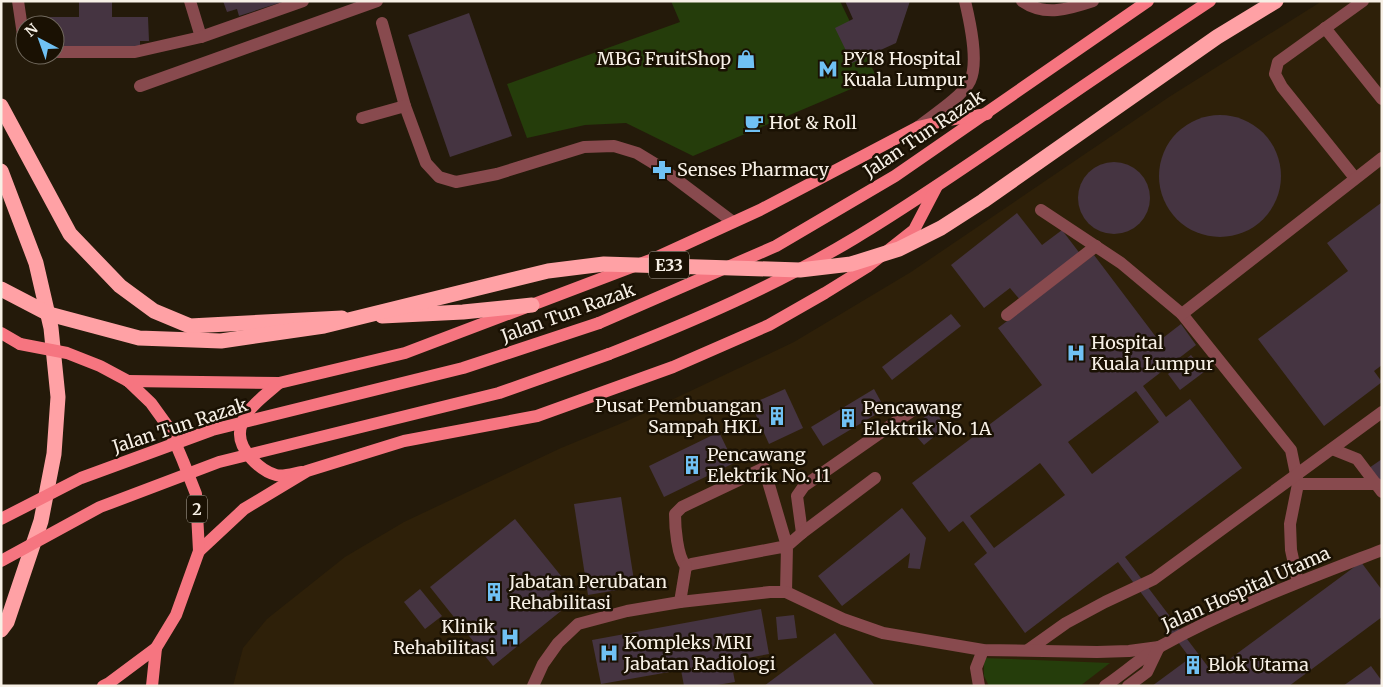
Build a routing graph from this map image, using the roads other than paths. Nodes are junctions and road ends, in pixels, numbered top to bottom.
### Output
1 (18, 1) edge
2 (190, 1) edge
3 (302, 1) edge
4 (377, 1) edge
5 (965, 1) edge
6 (1022, 1) edge
7 (1093, 1) edge
8 (1210, 1) edge
9 (1276, 1) edge
10 (1363, 1) edge
11 (1143, 3) edge
12 (20, 15) edge
13 (382, 23) dead end
14 (1325, 28) junction
15 (200, 37) junction
16 (65, 52) edge
17 (140, 86) dead end
18 (1382, 99) edge
19 (1, 106) edge
20 (405, 106) junction
21 (986, 114) junction
22 (362, 118) dead end
23 (918, 127) junction
24 (1382, 158) edge
25 (1, 171) edge
26 (1355, 178) junction
27 (937, 186) junction
28 (1041, 210) dead end
29 (733, 222) junction
30 (1096, 246) junction
31 (1, 289) edge
32 (532, 305) junction
33 (1182, 314) junction
34 (1007, 315) dead end
35 (1, 333) edge
36 (20, 344) junction
37 (1, 345) edge
38 (128, 382) junction
39 (279, 383) junction
40 (913, 410) dead end
41 (1382, 412) edge
42 (1332, 449) junction
43 (307, 471) junction
44 (875, 478) dead end
45 (1297, 479) junction
46 (1379, 488) edge
47 (1, 520) edge
48 (802, 532) junction
49 (787, 546) junction
50 (1382, 550) edge
51 (199, 552) junction
52 (1, 561) edge
53 (686, 566) junction
54 (1298, 582) junction
55 (786, 592) junction
56 (680, 602) junction
57 (1, 630) edge
58 (1159, 647) junction
59 (156, 648) junction
60 (983, 650) junction
61 (1028, 650) junction
62 (103, 686) edge
63 (152, 686) edge
64 (533, 686) edge
65 (979, 686) edge
66 (1106, 686) edge
67 (1128, 686) edge

1 - 12 street
2 - 15 street
3 - 15 street
4 - 17 street
5 - 23 street
6 - 7 street
8 - 27 main road
9 - 31 highway, E33, bridge
10 - 14 street
11 - 21 main road, Jalan Tun Razak
13 - 20 street
14 - 18 street
14 - 26 street
15 - 16 street
19 - 32 highway
20 - 22 street
20 - 29 street
21 - 23 main road
21 - 47 main road, Jalan Tun Razak, bridge
23 - 29 main road
24 - 26 street
25 - 57 highway
26 - 33 street
27 - 43 main road
27 - 52 main road, bridge
28 - 30 street
29 - 32 main road
30 - 33 street
30 - 34 street
32 - 39 main road
33 - 45 street
35 - 36 main road, 2
36 - 37 main road, 2
36 - 38 main road, 2, bridge
38 - 39 main road
38 - 51 main road, 2
39 - 43 main road
40 - 48 street
41 - 42 street
42 - 45 street
42 - 46 street
43 - 51 main road
44 - 48 street
45 - 46 street
45 - 54 street
45 - 61 street
48 - 49 street
49 - 53 street
49 - 53 street
49 - 55 street
50 - 54 street, Jalan Hospital Utama
51 - 59 main road, 2
53 - 56 street
54 - 58 street, Jalan Hospital Utama
55 - 56 street
55 - 60 street
56 - 64 street
58 - 61 street
58 - 66 street, Jalan Hospital Utama
58 - 67 street
59 - 62 main road, 2
59 - 63 main road, 2
60 - 61 street
60 - 65 street

